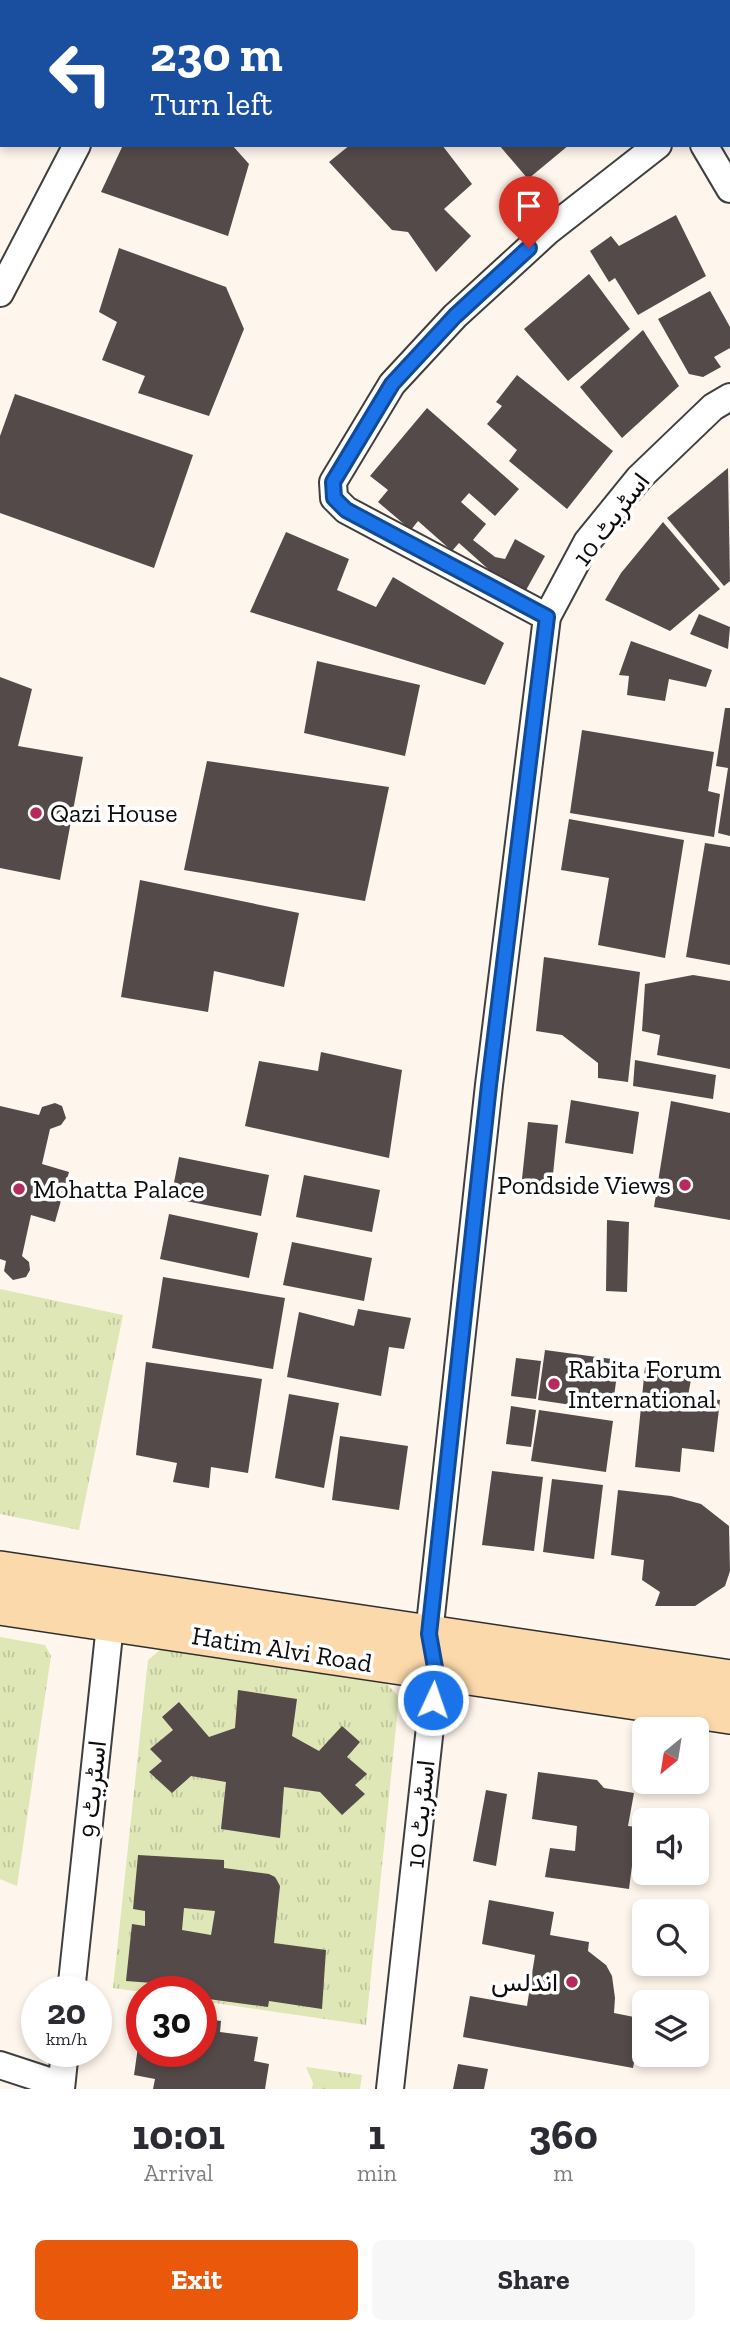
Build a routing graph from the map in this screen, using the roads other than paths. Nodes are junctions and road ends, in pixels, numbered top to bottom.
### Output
1 (76, 147) edge
2 (655, 147) edge
3 (705, 147) edge
4 (730, 188) edge
5 (0, 293) edge
6 (730, 397) edge
7 (547, 617) junction
8 (0, 1570) edge
9 (112, 1604) junction
10 (0, 1606) edge
11 (429, 1634) junction
12 (436, 1673) junction
13 (730, 1679) edge
14 (730, 1715) edge
15 (73, 1976) edge
16 (0, 2065) edge
17 (63, 2067) edge
18 (61, 2087) edge
19 (390, 2089) edge

1 - 5 street
2 - 7 street
3 - 4 street
6 - 7 street, اسٹریٹ 10
7 - 11 street, اسٹریٹ 10
8 - 9 street, Hatim Alvi Road
9 - 10 street, Hatim Alvi Road
9 - 11 street, Hatim Alvi Road
9 - 12 street, Hatim Alvi Road
9 - 15 street, اسٹریٹ 9
11 - 12 street, اسٹریٹ 10
11 - 13 street, Hatim Alvi Road
12 - 14 street, Hatim Alvi Road
12 - 19 street, اسٹریٹ 10
16 - 18 street
17 - 18 street

